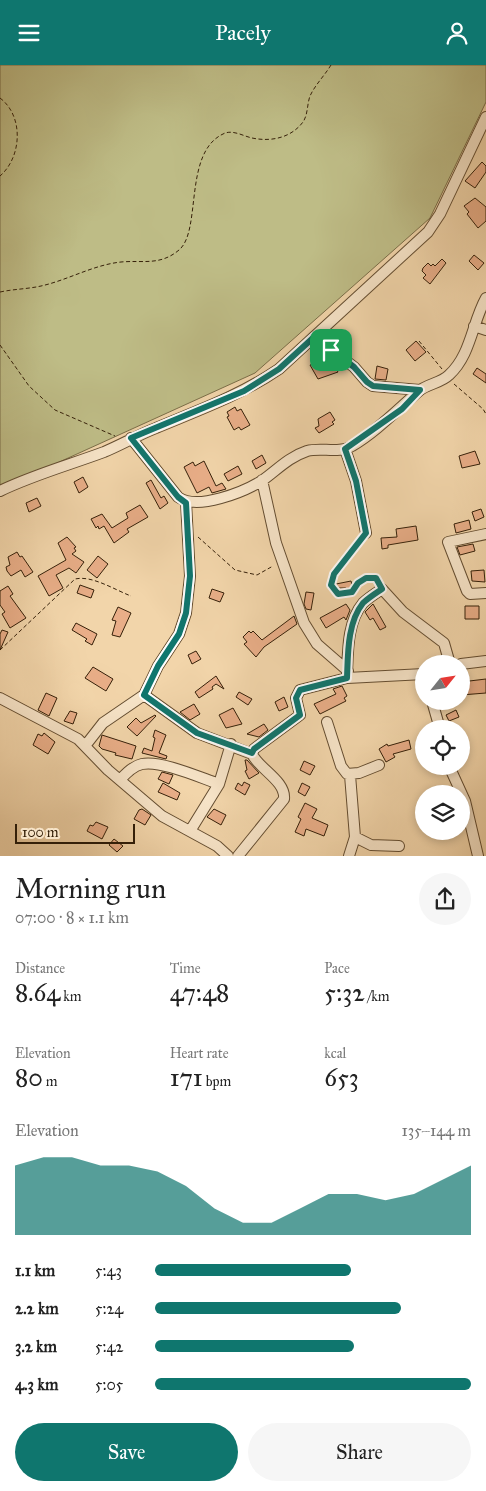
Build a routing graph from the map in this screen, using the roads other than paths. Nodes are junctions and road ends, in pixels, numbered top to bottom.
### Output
1 (486, 117) edge
2 (486, 298) edge
3 (474, 326) junction
4 (486, 331) edge
5 (314, 337) junction
6 (420, 390) junction
7 (131, 438) junction
8 (345, 449) junction
9 (262, 480) junction
10 (0, 491) edge
11 (186, 503) junction
12 (366, 533) road end
13 (486, 534) edge
14 (486, 593) edge
15 (447, 655) edge
16 (486, 661) edge
17 (470, 663) edge
18 (415, 674) edge
19 (347, 675) junction
20 (144, 695) junction
21 (0, 698) edge
22 (327, 722) dead end
23 (231, 744) junction
24 (85, 746) junction
25 (252, 753) junction
26 (379, 765) dead end
27 (350, 775) junction
28 (453, 775) edge
29 (120, 780) junction
30 (219, 784) junction
31 (190, 831) junction
32 (355, 837) junction
33 (399, 846) dead end
34 (228, 856) edge
35 (238, 856) edge
36 (348, 856) edge
37 (478, 856) edge

1 - 5 street
2 - 3 street
3 - 4 street
3 - 6 street
5 - 6 street
5 - 7 street
6 - 8 street
7 - 10 street
7 - 11 street
8 - 9 street
8 - 12 street
9 - 11 street
9 - 19 street
11 - 20 street
13 - 14 street
15 - 19 street
16 - 17 street
18 - 19 street
19 - 25 street
20 - 23 street
20 - 24 street
21 - 24 street
22 - 27 street
23 - 25 street
23 - 30 street
24 - 29 street
25 - 35 street
26 - 27 street
27 - 32 street
28 - 37 street
29 - 30 street
29 - 31 street
30 - 31 street
31 - 34 street
32 - 33 street
32 - 36 street

